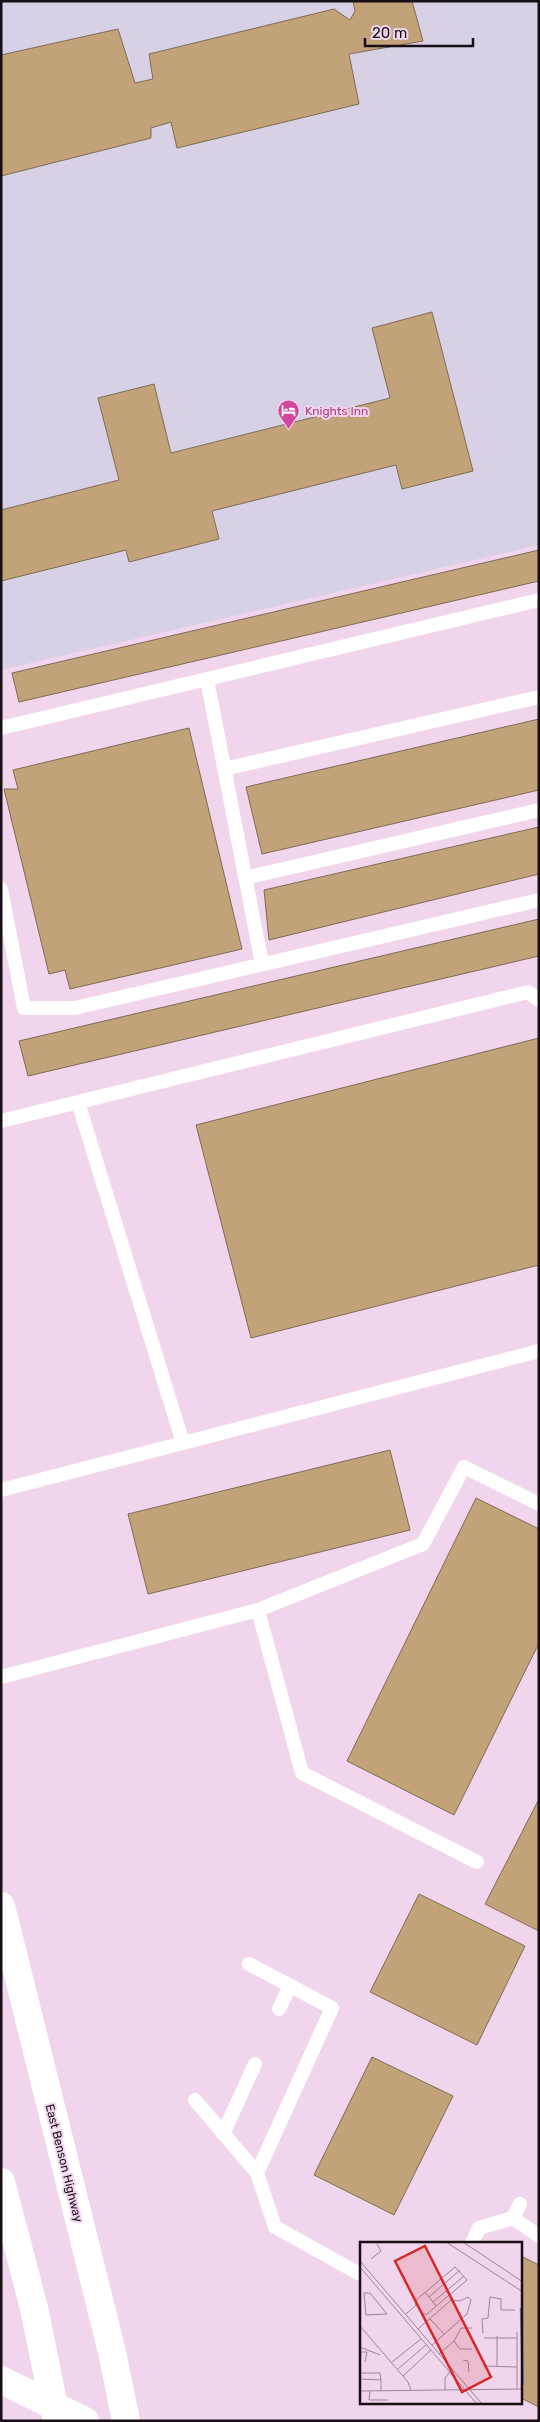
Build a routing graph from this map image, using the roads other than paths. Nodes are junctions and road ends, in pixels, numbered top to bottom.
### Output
1 (539, 600) edge
2 (207, 679) junction
3 (539, 697) edge
4 (1, 728) edge
5 (224, 769) junction
6 (539, 810) edge
7 (245, 878) junction
8 (1, 889) edge
9 (539, 900) edge
10 (262, 964) junction
11 (539, 1000) edge
12 (78, 1102) junction
13 (1, 1121) edge
14 (539, 1351) edge
15 (183, 1443) junction
16 (1, 1490) edge
17 (539, 1504) edge
18 (258, 1610) junction
19 (1, 1677) edge
20 (477, 1862) dead end
21 (1, 1906) edge
22 (249, 1964) dead end
23 (290, 1986) junction
24 (279, 2009) dead end
25 (255, 2064) dead end
26 (195, 2100) dead end
27 (223, 2134) junction
28 (257, 2173) junction
29 (1, 2182) edge
30 (520, 2204) dead end
31 (513, 2218) junction
32 (539, 2236) edge
33 (472, 2242) edge
34 (358, 2273) dead end
35 (1, 2380) edge
36 (55, 2413) edge
37 (85, 2421) edge
38 (126, 2421) edge

1 - 2 lane
2 - 4 lane
2 - 5 lane
3 - 5 lane
5 - 7 lane
6 - 7 lane
7 - 10 lane
8 - 10 lane
9 - 10 lane
11 - 12 lane
12 - 13 lane
12 - 15 lane
14 - 15 lane
15 - 16 lane
17 - 18 lane
18 - 19 lane
18 - 20 lane
21 - 38 main road, East Benson Highway
22 - 23 lane
23 - 24 lane
23 - 28 lane
25 - 27 lane
26 - 27 lane
27 - 28 lane
28 - 34 lane
29 - 36 main road
30 - 31 lane
31 - 32 lane
31 - 33 lane
35 - 36 main road
36 - 37 main road

